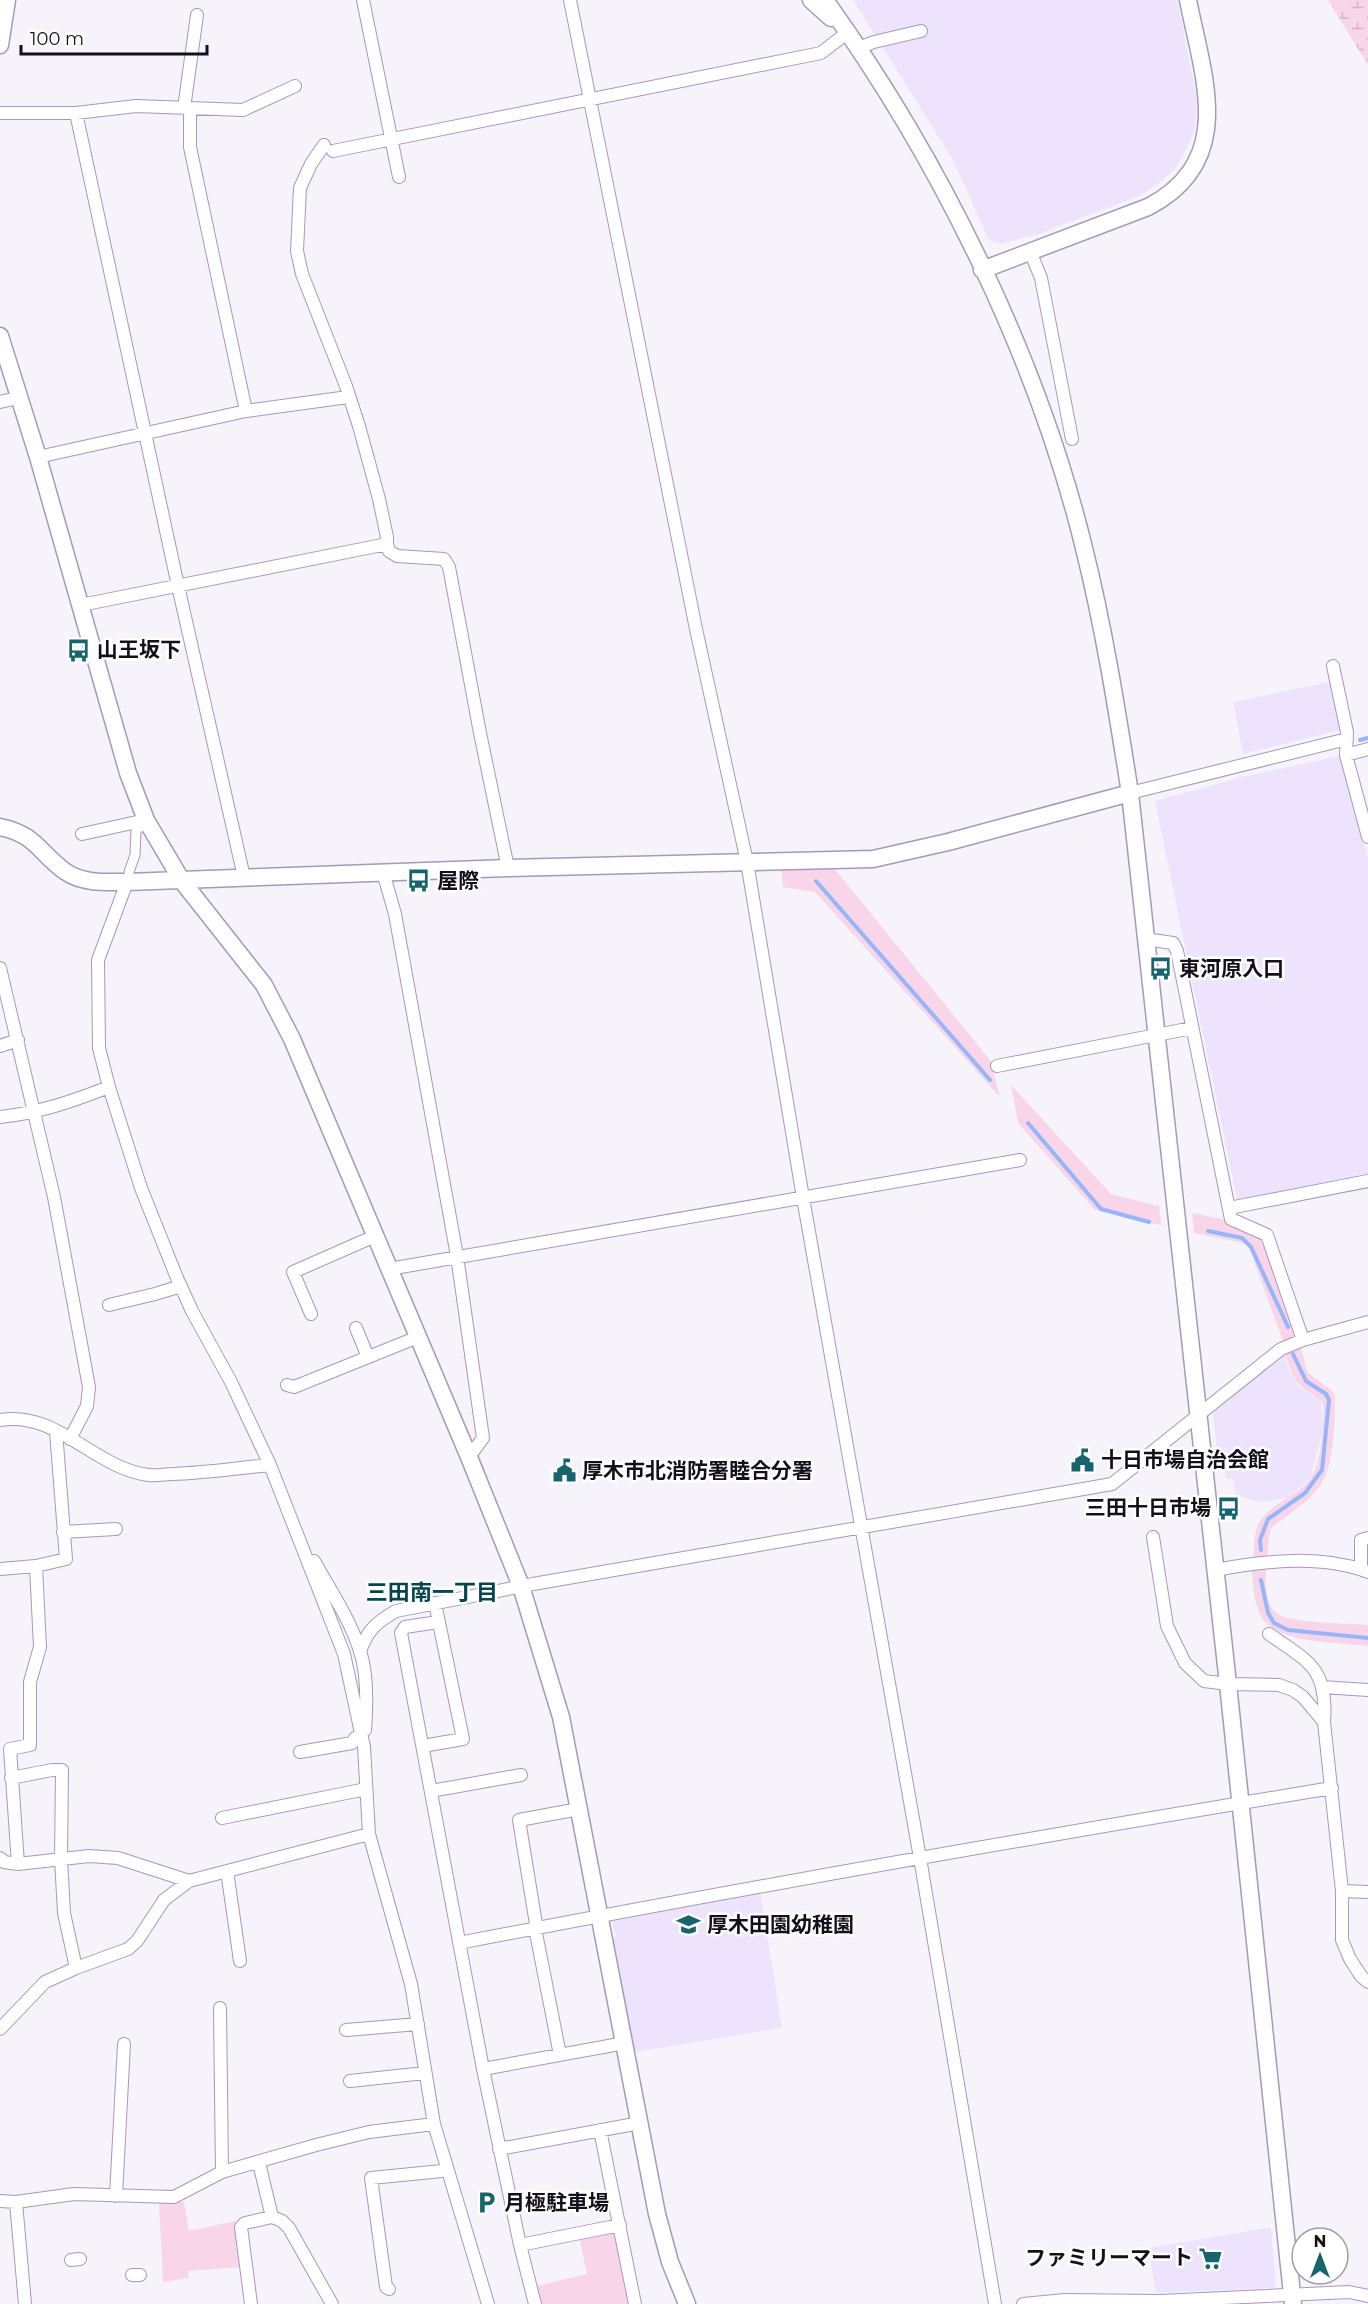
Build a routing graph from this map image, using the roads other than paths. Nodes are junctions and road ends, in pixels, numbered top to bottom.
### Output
1 (7, 0) edge
2 (363, 0) edge
3 (570, 0) edge
4 (811, 0) edge
5 (825, 0) edge
6 (1188, 0) edge
7 (836, 8) edge
8 (197, 15) dead end
9 (921, 31) dead end
10 (848, 32) junction
11 (0, 45) edge
12 (858, 48) junction
13 (295, 86) dead end
14 (590, 98) junction
15 (187, 108) junction
16 (0, 113) edge
17 (76, 113) junction
18 (392, 139) junction
19 (399, 177) dead end
20 (1030, 251) junction
21 (982, 270) junction
22 (0, 336) edge
23 (348, 397) junction
24 (18, 398) junction
25 (0, 402) edge
26 (246, 411) junction
27 (145, 433) junction
28 (1072, 439) dead end
29 (38, 457) junction
30 (387, 544) junction
31 (178, 586) junction
32 (81, 605) junction
33 (1332, 666) dead end
34 (1347, 740) junction
35 (1368, 749) edge
36 (1346, 755) junction
37 (1130, 793) junction
38 (1365, 815) edge
39 (142, 824) junction
40 (0, 827) edge
41 (82, 834) dead end
42 (1368, 837) edge
43 (747, 862) junction
44 (508, 868) junction
45 (383, 872) junction
46 (128, 877) junction
47 (244, 877) junction
48 (182, 880) junction
49 (1144, 939) junction
50 (0, 968) edge
51 (1192, 1028) junction
52 (1155, 1036) junction
53 (18, 1040) junction
54 (0, 1046) edge
55 (997, 1066) dead end
56 (109, 1087) junction
57 (35, 1113) junction
58 (0, 1117) edge
59 (1020, 1160) dead end
60 (1368, 1181) edge
61 (803, 1198) junction
62 (1229, 1208) junction
63 (375, 1236) junction
64 (457, 1256) junction
65 (389, 1269) junction
66 (181, 1286) junction
67 (109, 1305) dead end
68 (311, 1314) dead end
69 (1368, 1322) edge
70 (356, 1328) dead end
71 (418, 1337) junction
72 (1303, 1340) junction
73 (368, 1357) junction
74 (287, 1384) dead end
75 (1198, 1413) junction
76 (0, 1420) edge
77 (57, 1431) junction
78 (70, 1439) junction
79 (470, 1457) junction
80 (270, 1465) junction
81 (861, 1528) junction
82 (116, 1529) dead end
83 (63, 1532) junction
84 (1153, 1537) dead end
85 (1368, 1538) edge
86 (305, 1557) junction
87 (36, 1566) junction
88 (0, 1569) edge
89 (1215, 1570) junction
90 (1364, 1571) edge
91 (521, 1586) junction
92 (435, 1603) junction
93 (438, 1622) junction
94 (1269, 1634) dead end
95 (360, 1652) junction
96 (1228, 1684) junction
97 (1322, 1687) junction
98 (1368, 1690) edge
99 (1324, 1722) junction
100 (363, 1742) junction
101 (423, 1746) junction
102 (300, 1752) dead end
103 (521, 1775) dead end
104 (11, 1778) junction
105 (1332, 1788) junction
106 (366, 1789) junction
107 (431, 1791) junction
108 (1240, 1803) junction
109 (579, 1809) junction
110 (222, 1818) dead end
111 (369, 1834) junction
112 (0, 1858) edge
113 (920, 1858) junction
114 (61, 1859) junction
115 (18, 1864) junction
116 (227, 1871) junction
117 (189, 1881) junction
118 (1342, 1891) junction
119 (1368, 1892) edge
120 (600, 1916) junction
121 (535, 1928) junction
122 (459, 1943) junction
123 (240, 1961) dead end
124 (76, 1968) junction
125 (1368, 1982) edge
126 (220, 2008) dead end
127 (418, 2024) junction
128 (0, 2029) edge
129 (346, 2030) dead end
130 (625, 2043) junction
131 (124, 2044) dead end
132 (560, 2055) junction
133 (483, 2069) junction
134 (424, 2073) junction
135 (356, 2083) dead end
136 (640, 2123) junction
137 (434, 2124) junction
138 (600, 2130) junction
139 (499, 2149) junction
140 (259, 2163) junction
141 (447, 2168) junction
142 (222, 2172) junction
143 (116, 2196) junction
144 (0, 2202) edge
145 (16, 2202) junction
146 (272, 2217) junction
147 (620, 2225) junction
148 (520, 2246) junction
149 (389, 2289) dead end
150 (1368, 2296) edge
151 (1292, 2299) edge
152 (1212, 2301) edge
153 (1160, 2302) edge
154 (1190, 2302) edge
155 (25, 2304) edge
156 (251, 2304) edge
157 (332, 2304) edge
158 (488, 2304) edge
159 (535, 2304) edge
160 (635, 2304) edge
161 (687, 2304) edge
162 (995, 2304) edge
163 (1023, 2304) edge

1 - 11 street
2 - 18 street
3 - 14 street
4 - 10 street
5 - 7 street
6 - 20 street
7 - 10 street
8 - 15 street
9 - 12 street
10 - 12 street
10 - 14 street
12 - 21 street
13 - 15 street
14 - 18 street
14 - 43 street
15 - 17 street
15 - 26 street
16 - 17 street
17 - 27 street
18 - 19 street
18 - 23 street
20 - 21 street
20 - 28 street
21 - 37 street
22 - 24 street
23 - 26 street
23 - 30 street
24 - 25 street
24 - 29 street
26 - 27 street
27 - 29 street
27 - 31 street
29 - 32 street
30 - 31 street
30 - 44 street
31 - 32 street
31 - 47 street
32 - 39 street
33 - 34 street
34 - 36 street
34 - 37 street
35 - 36 street
36 - 38 street
37 - 43 street
37 - 49 street
38 - 42 street
39 - 41 street
39 - 46 street
39 - 48 street
40 - 46 street
43 - 44 street
43 - 61 street
44 - 45 street
45 - 47 street
45 - 64 street
46 - 48 street
46 - 56 street
47 - 48 street
48 - 63 street
49 - 51 street
49 - 52 street
50 - 53 street
51 - 52 street
51 - 62 street
52 - 55 street
52 - 75 street
53 - 54 street
53 - 57 street
56 - 57 street
56 - 66 street
57 - 58 street
57 - 78 street
59 - 61 street
60 - 62 street
61 - 64 street
61 - 81 street
62 - 72 street
63 - 65 street
63 - 68 street
64 - 65 street
64 - 79 street
65 - 71 street
66 - 67 street
66 - 80 street
69 - 72 street
70 - 73 street
71 - 73 street
71 - 79 street
72 - 75 street
73 - 74 street
75 - 81 street
75 - 89 street
76 - 77 street
77 - 78 street
77 - 83 street
78 - 80 street
79 - 91 street
80 - 86 street
81 - 91 street
81 - 113 street
82 - 83 street
83 - 87 street
84 - 96 street
85 - 90 street
86 - 95 street
86 - 100 street
87 - 88 street
87 - 104 street
89 - 90 street
89 - 96 street
91 - 92 street
91 - 109 street
92 - 93 street
92 - 95 street
93 - 101 street
93 - 101 street
94 - 97 street
95 - 100 street
96 - 99 street
96 - 108 street
97 - 98 street
97 - 99 street
99 - 105 street
100 - 102 street
100 - 106 street
101 - 107 street
103 - 107 street
104 - 114 street
104 - 115 street
105 - 108 street
105 - 118 street
106 - 110 street
106 - 111 street
107 - 122 street
108 - 113 street
108 - 151 street
109 - 120 street
109 - 121 street
111 - 116 street
111 - 127 street
112 - 115 street
113 - 120 street
113 - 162 street
114 - 115 street
114 - 117 street
114 - 124 street
116 - 117 street
116 - 123 street
117 - 124 street
118 - 119 street
118 - 125 street
120 - 121 street
120 - 130 street
121 - 122 street
121 - 132 street
122 - 133 street
124 - 128 street
126 - 142 street
127 - 129 street
127 - 134 street
130 - 132 street
130 - 136 street
131 - 143 street
132 - 133 street
133 - 139 street
134 - 135 street
134 - 137 street
136 - 138 street
136 - 161 street
137 - 140 street
137 - 141 street
138 - 139 street
138 - 147 street
139 - 148 street
140 - 142 street
140 - 146 street
141 - 149 street
141 - 158 street
142 - 143 street
143 - 145 street
144 - 145 street
145 - 155 street
146 - 156 street
146 - 157 street
147 - 148 street
147 - 160 street
148 - 159 street
150 - 151 street
151 - 152 street
152 - 154 street
153 - 154 street
153 - 163 street

